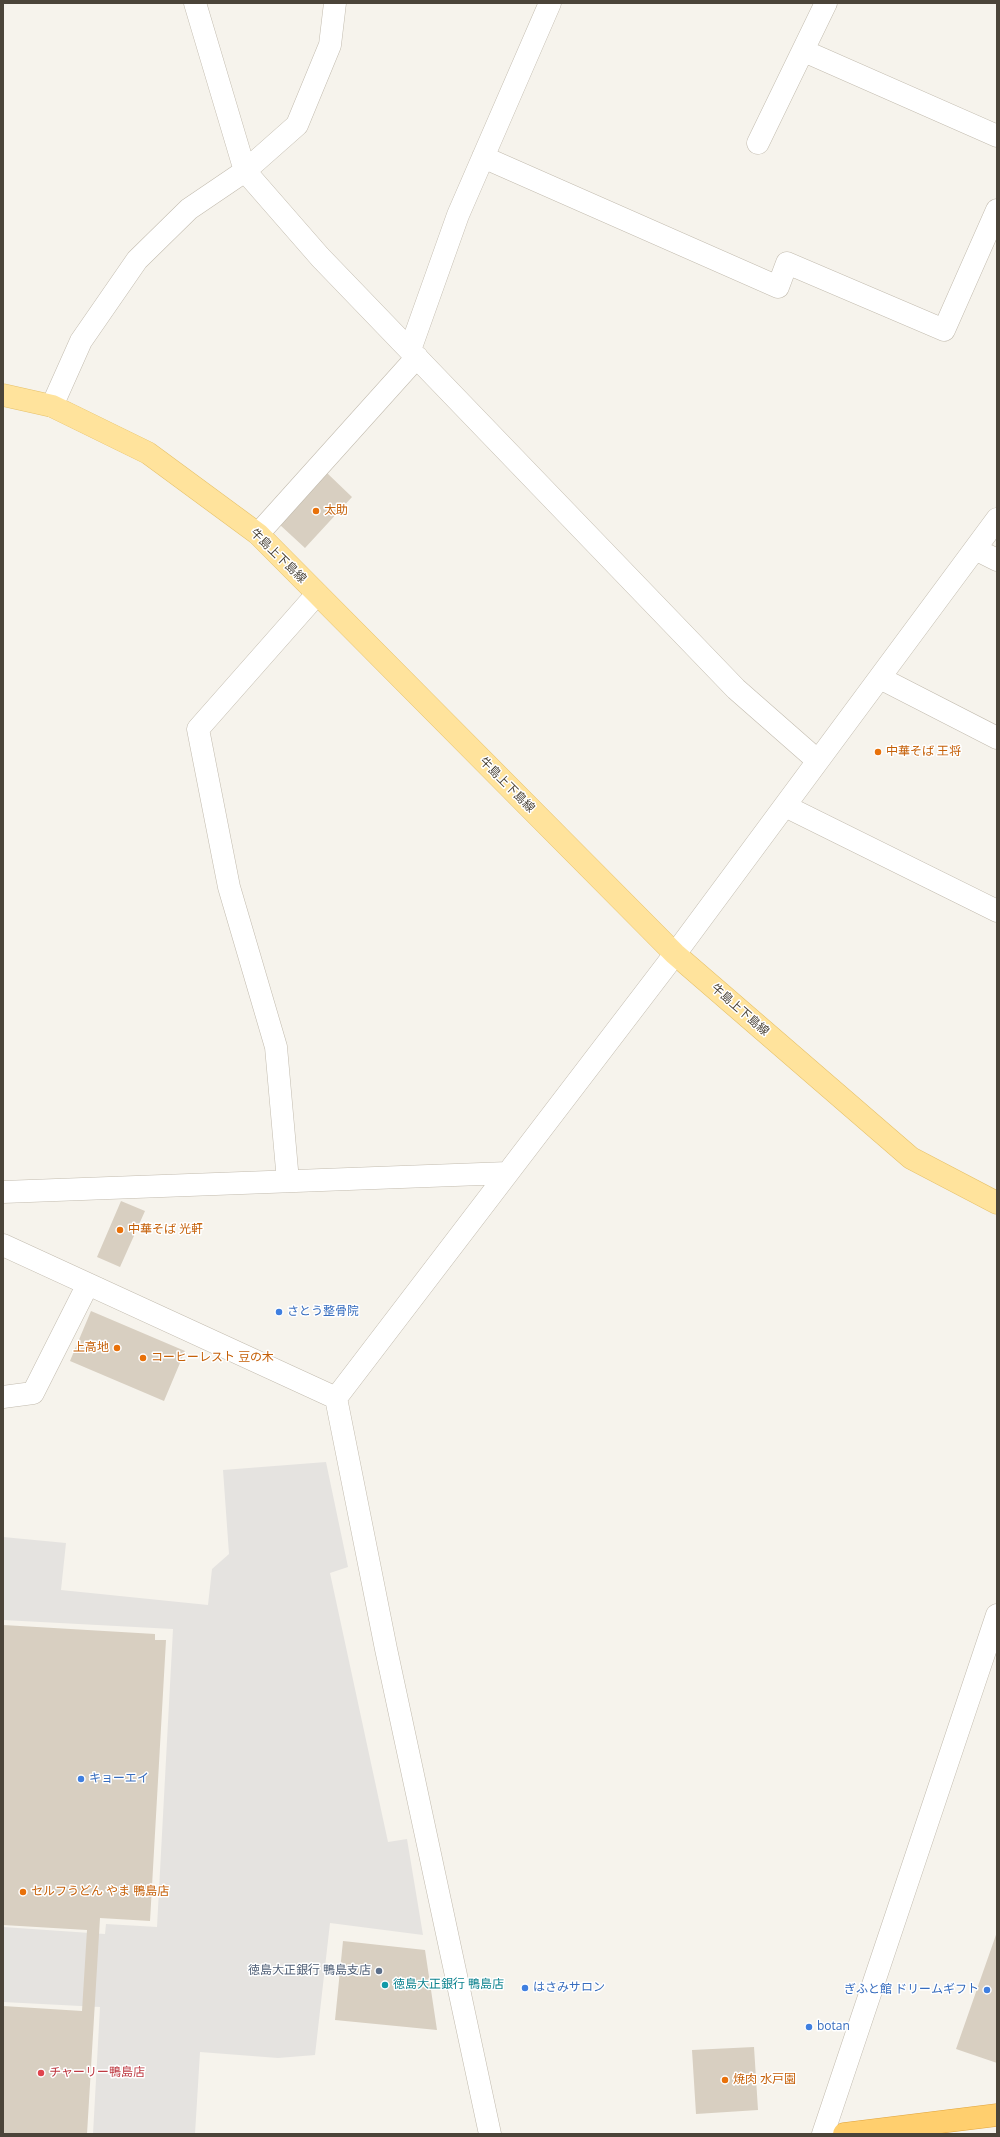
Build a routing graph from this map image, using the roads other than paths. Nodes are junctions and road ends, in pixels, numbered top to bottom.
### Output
1 (195, 3) edge
2 (335, 3) edge
3 (550, 3) edge
4 (826, 3) edge
5 (804, 51) junction
6 (997, 136) edge
7 (758, 143) dead end
8 (483, 157) junction
9 (245, 171) junction
10 (997, 210) edge
11 (413, 354) junction
12 (3, 395) edge
13 (52, 406) junction
14 (997, 519) edge
15 (258, 534) junction
16 (975, 549) junction
17 (997, 560) edge
18 (317, 594) junction
19 (880, 678) junction
20 (997, 738) edge
21 (818, 761) junction
22 (785, 806) junction
23 (997, 911) edge
24 (675, 954) junction
25 (508, 1173) junction
26 (288, 1181) junction
27 (3, 1192) edge
28 (997, 1203) edge
29 (3, 1245) edge
30 (88, 1284) junction
31 (3, 1397) edge
32 (336, 1398) junction
33 (997, 1615) edge
34 (997, 2115) edge
35 (490, 2134) edge
36 (823, 2134) edge
37 (844, 2134) edge

1 - 9 street
2 - 9 street
3 - 8 street
4 - 5 street
5 - 6 street
5 - 7 street
8 - 10 street
8 - 11 street
9 - 11 street
9 - 13 street
11 - 15 street
11 - 21 street
12 - 13 main road, 牛島上下島線
13 - 15 main road, 牛島上下島線
14 - 16 street
15 - 18 main road, 牛島上下島線
16 - 17 street
16 - 19 street
18 - 24 main road, 牛島上下島線
18 - 26 street
19 - 20 street
19 - 21 street
21 - 22 street
22 - 23 street
22 - 24 street
24 - 25 street
24 - 28 main road, 牛島上下島線
25 - 26 street
25 - 32 street
26 - 27 street
29 - 30 street
30 - 31 street
30 - 32 street
32 - 35 street
33 - 36 street
34 - 37 highway

